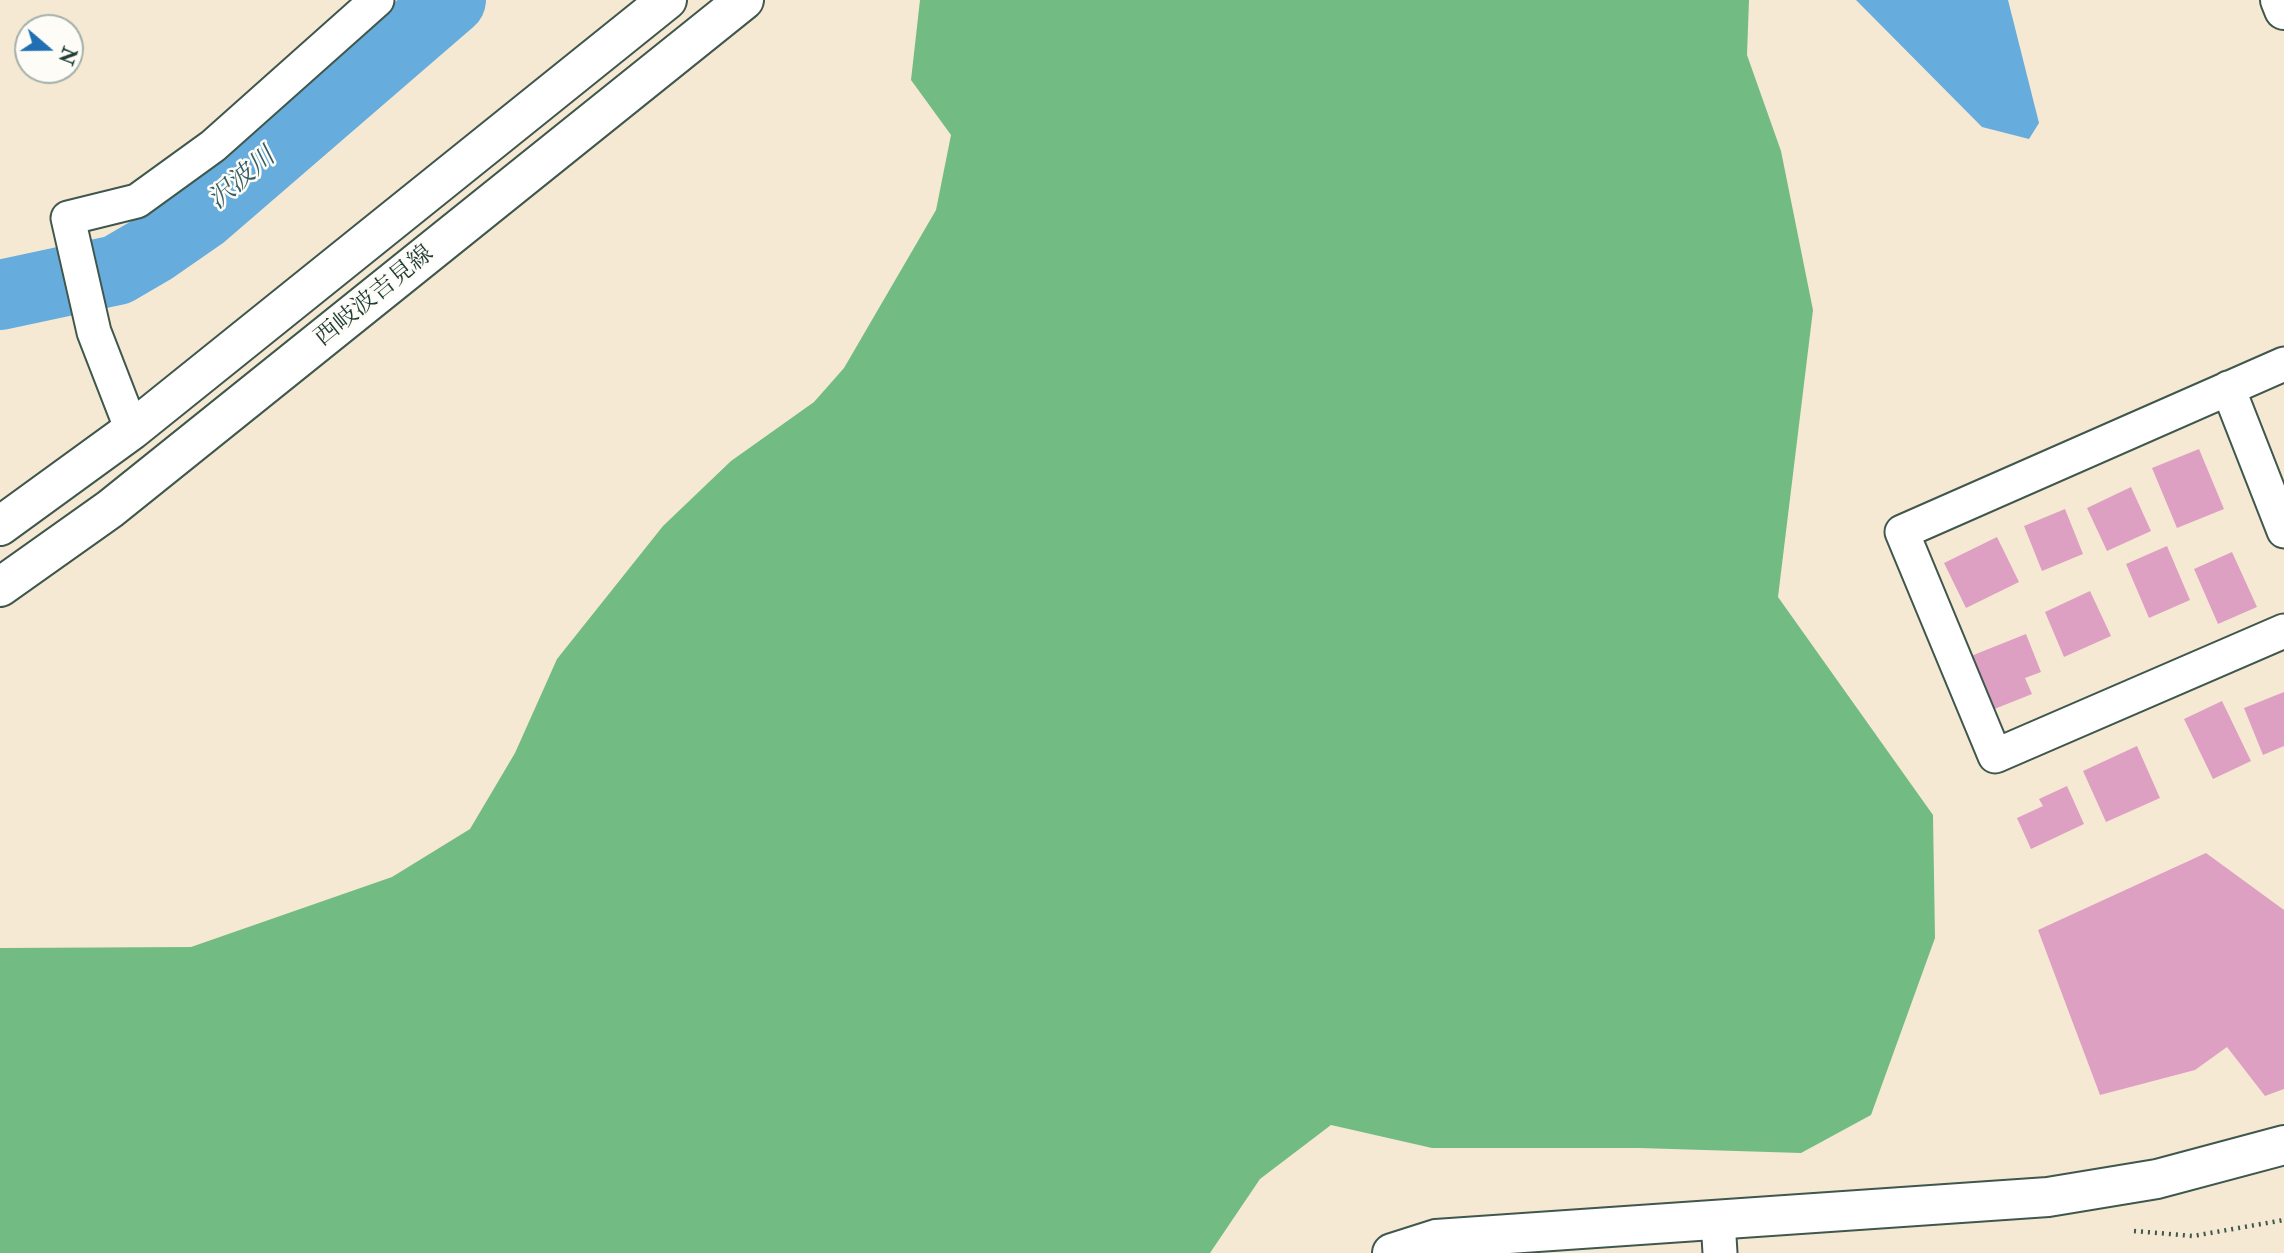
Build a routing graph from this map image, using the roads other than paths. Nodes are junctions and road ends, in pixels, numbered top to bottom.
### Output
1 (377, 0) edge
2 (667, 0) edge
3 (744, 0) edge
4 (2280, 0) edge
5 (2284, 10) edge
6 (2284, 364) edge
7 (2228, 388) junction
8 (132, 430) junction
9 (0, 526) edge
10 (2284, 531) edge
11 (0, 587) edge
12 (2284, 631) edge
13 (2284, 1145) edge
14 (1719, 1236) edge
15 (1392, 1253) edge

1 - 8 street
2 - 8 main road, 西岐波吉見線
3 - 11 main road, 西岐波吉見線
4 - 5 main road
6 - 7 street
7 - 10 street
7 - 12 street
8 - 9 main road, 西岐波吉見線
13 - 14 main road
14 - 15 main road

